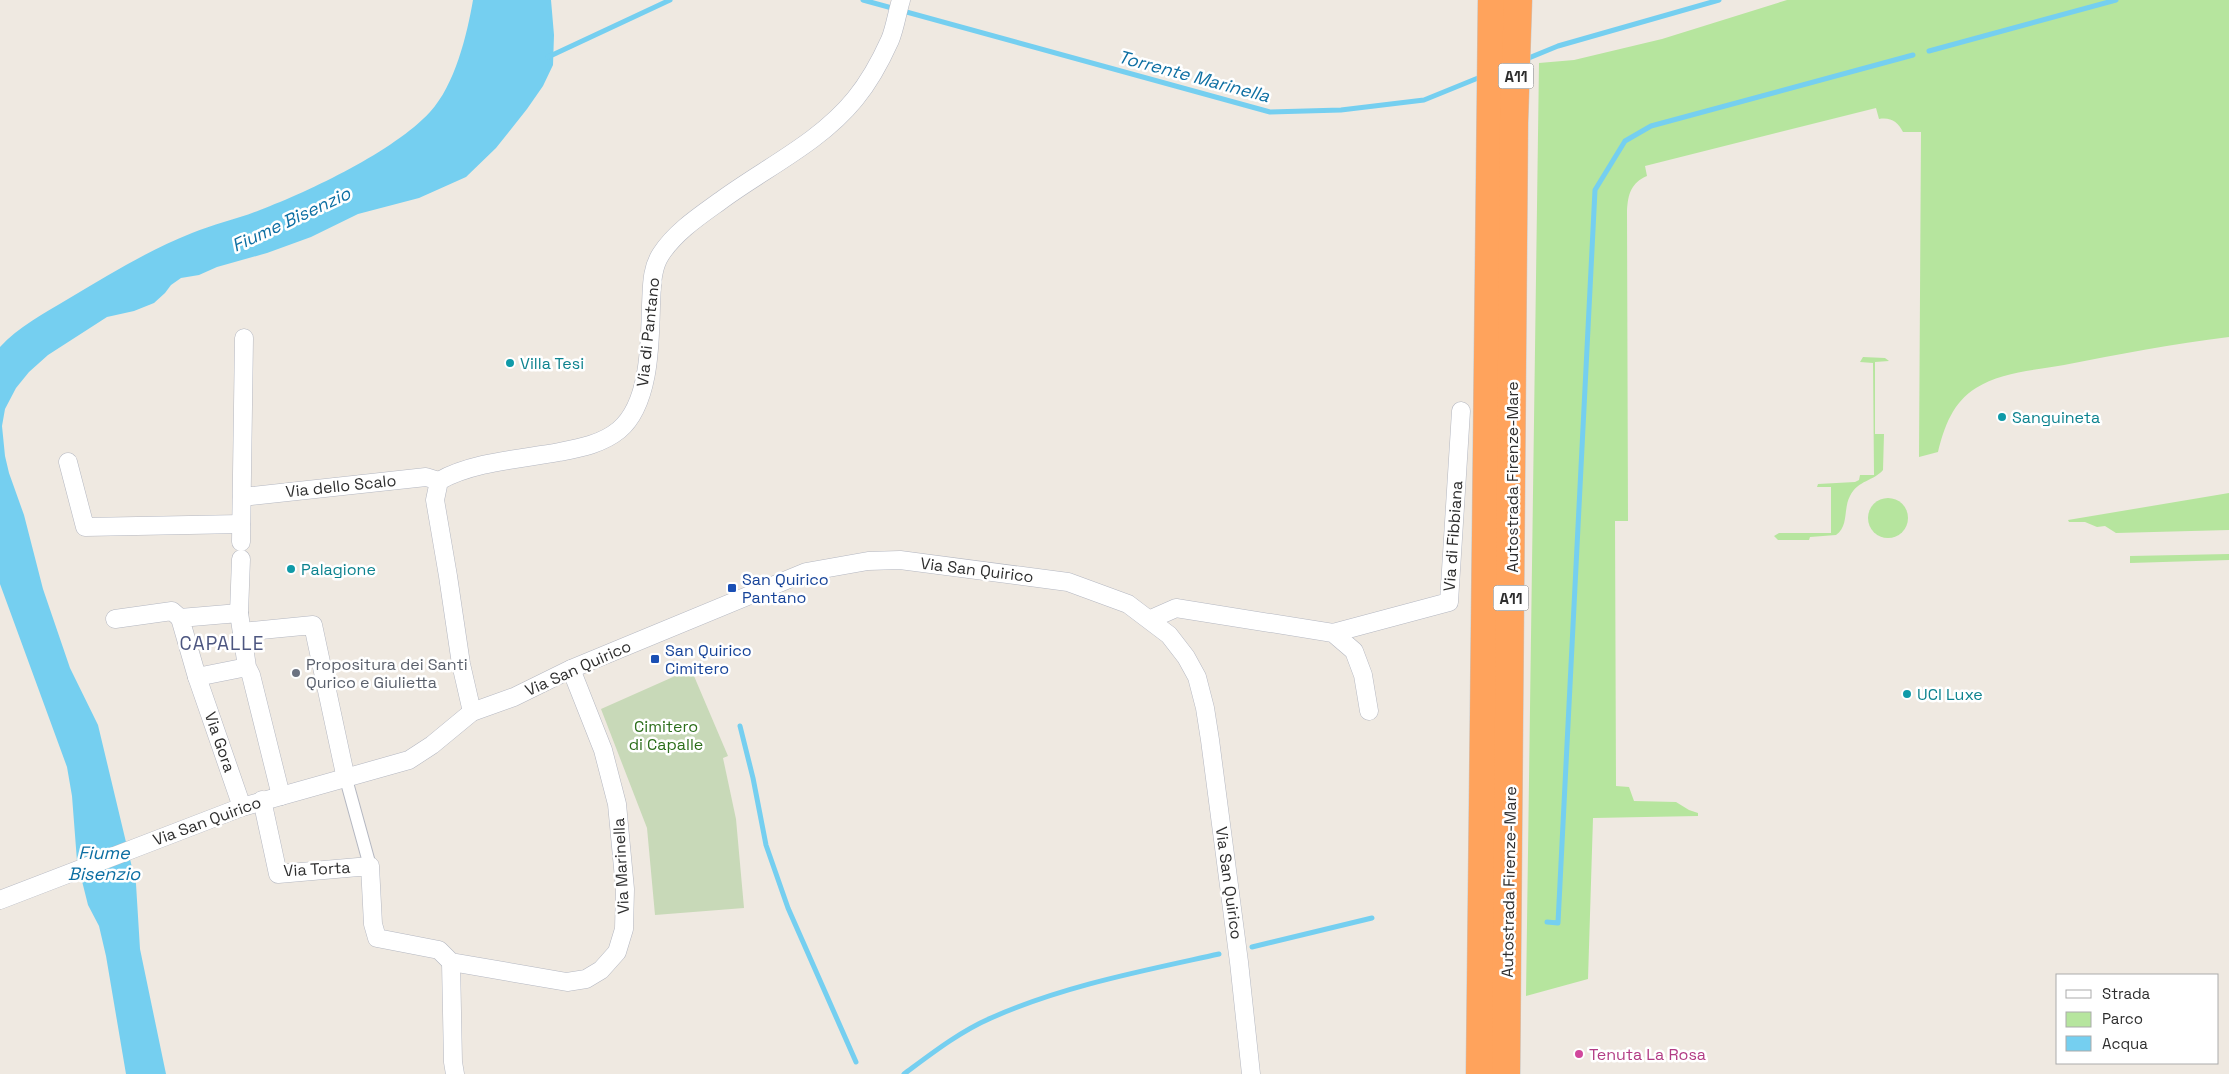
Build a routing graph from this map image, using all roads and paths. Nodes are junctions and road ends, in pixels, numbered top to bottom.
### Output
1 (901, 0) edge
2 (1492, 0) edge
3 (1518, 0) edge
4 (244, 338) dead end
5 (1461, 411) dead end
6 (68, 462) dead end
7 (439, 481) junction
8 (242, 497) junction
9 (241, 524) junction
10 (239, 613) junction
11 (180, 618) junction
12 (115, 619) dead end
13 (1151, 619) junction
14 (242, 632) junction
15 (1333, 632) junction
16 (247, 667) junction
17 (571, 669) junction
18 (198, 678) junction
19 (1369, 711) dead end
20 (472, 712) junction
21 (346, 779) junction
22 (281, 796) junction
23 (262, 800) junction
24 (242, 807) junction
25 (370, 866) junction
26 (4, 907) edge
27 (451, 962) junction
28 (455, 1074) edge
29 (1251, 1074) edge
30 (1480, 1074) edge
31 (1506, 1074) edge

1 - 7 street, Via di Pantano
2 - 30 highway, Autostrada Firenze-Mare / A11
3 - 31 highway, Autostrada Firenze-Mare / A11
4 - 8 street
5 - 15 street, Via di Fibbiana
6 - 9 street
7 - 8 street, Via dello Scalo
7 - 20 street
8 - 9 street
9 - 10 street
10 - 11 street
10 - 14 street
11 - 12 street
11 - 18 street, Via Gora
13 - 15 street
13 - 17 street, Via San Quirico
13 - 29 street, Via San Quirico
14 - 16 street
14 - 21 street
15 - 19 street
16 - 18 street
16 - 22 street
17 - 20 street, Via San Quirico
17 - 27 street, Via Marinella
18 - 24 street, Via Gora
20 - 21 street, Via San Quirico
21 - 22 street, Via San Quirico
21 - 25 street, Via Marinella
22 - 23 street, Via San Quirico
23 - 24 street, Via San Quirico
23 - 25 street, Via Torta
24 - 26 street, Via San Quirico
25 - 27 street, Via Marinella
27 - 28 street

